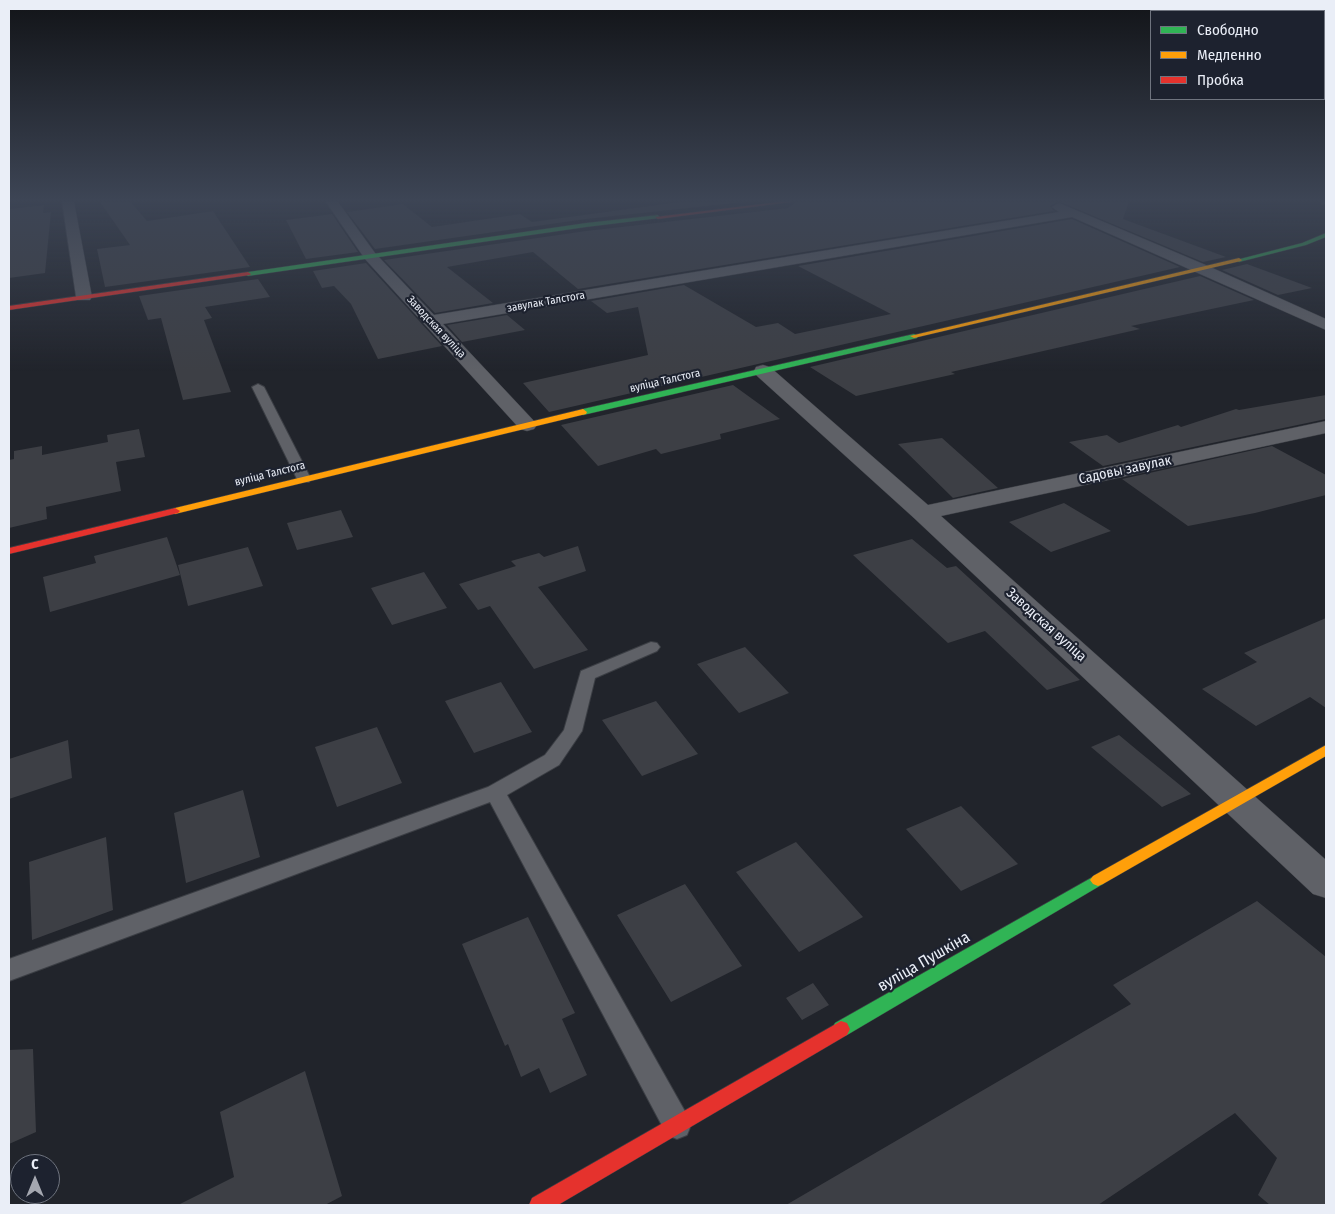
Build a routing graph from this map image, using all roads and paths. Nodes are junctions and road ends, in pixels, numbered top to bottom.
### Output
1 (78, 259) edge
2 (351, 259) edge
3 (372, 259) edge
4 (802, 259) edge
5 (1179, 259) edge
6 (1245, 259) edge
7 (1203, 269) junction
8 (84, 297) junction
9 (9, 308) edge
10 (431, 321) junction
11 (1326, 325) edge
12 (763, 371) junction
13 (258, 387) dead end
14 (527, 425) junction
15 (1326, 427) edge
16 (304, 479) junction
17 (923, 513) junction
18 (9, 551) edge
19 (651, 647) dead end
20 (1326, 750) edge
21 (495, 792) junction
22 (1237, 799) junction
23 (1326, 883) edge
24 (9, 970) edge
25 (678, 1125) junction
26 (540, 1205) edge

1 - 8 street
2 - 8 street
3 - 10 street, Заводская вуліца
4 - 10 street, завулак Талстога
5 - 7 street
6 - 7 street, вуліца Талстога
7 - 11 street
7 - 12 street, вуліца Талстога
8 - 9 street
10 - 14 street, Заводская вуліца
12 - 14 street, вуліца Талстога
12 - 17 street, Заводская вуліца
13 - 16 lane
14 - 16 street, вуліца Талстога
15 - 17 street, Садовы завулак
16 - 18 street, вуліца Талстога
17 - 22 street, Заводская вуліца
19 - 21 lane
20 - 22 street, вуліца Пушкіна
21 - 24 lane
21 - 25 lane
22 - 23 street, Заводская вуліца
22 - 25 street, вуліца Пушкіна
25 - 26 street, вуліца Пушкіна

